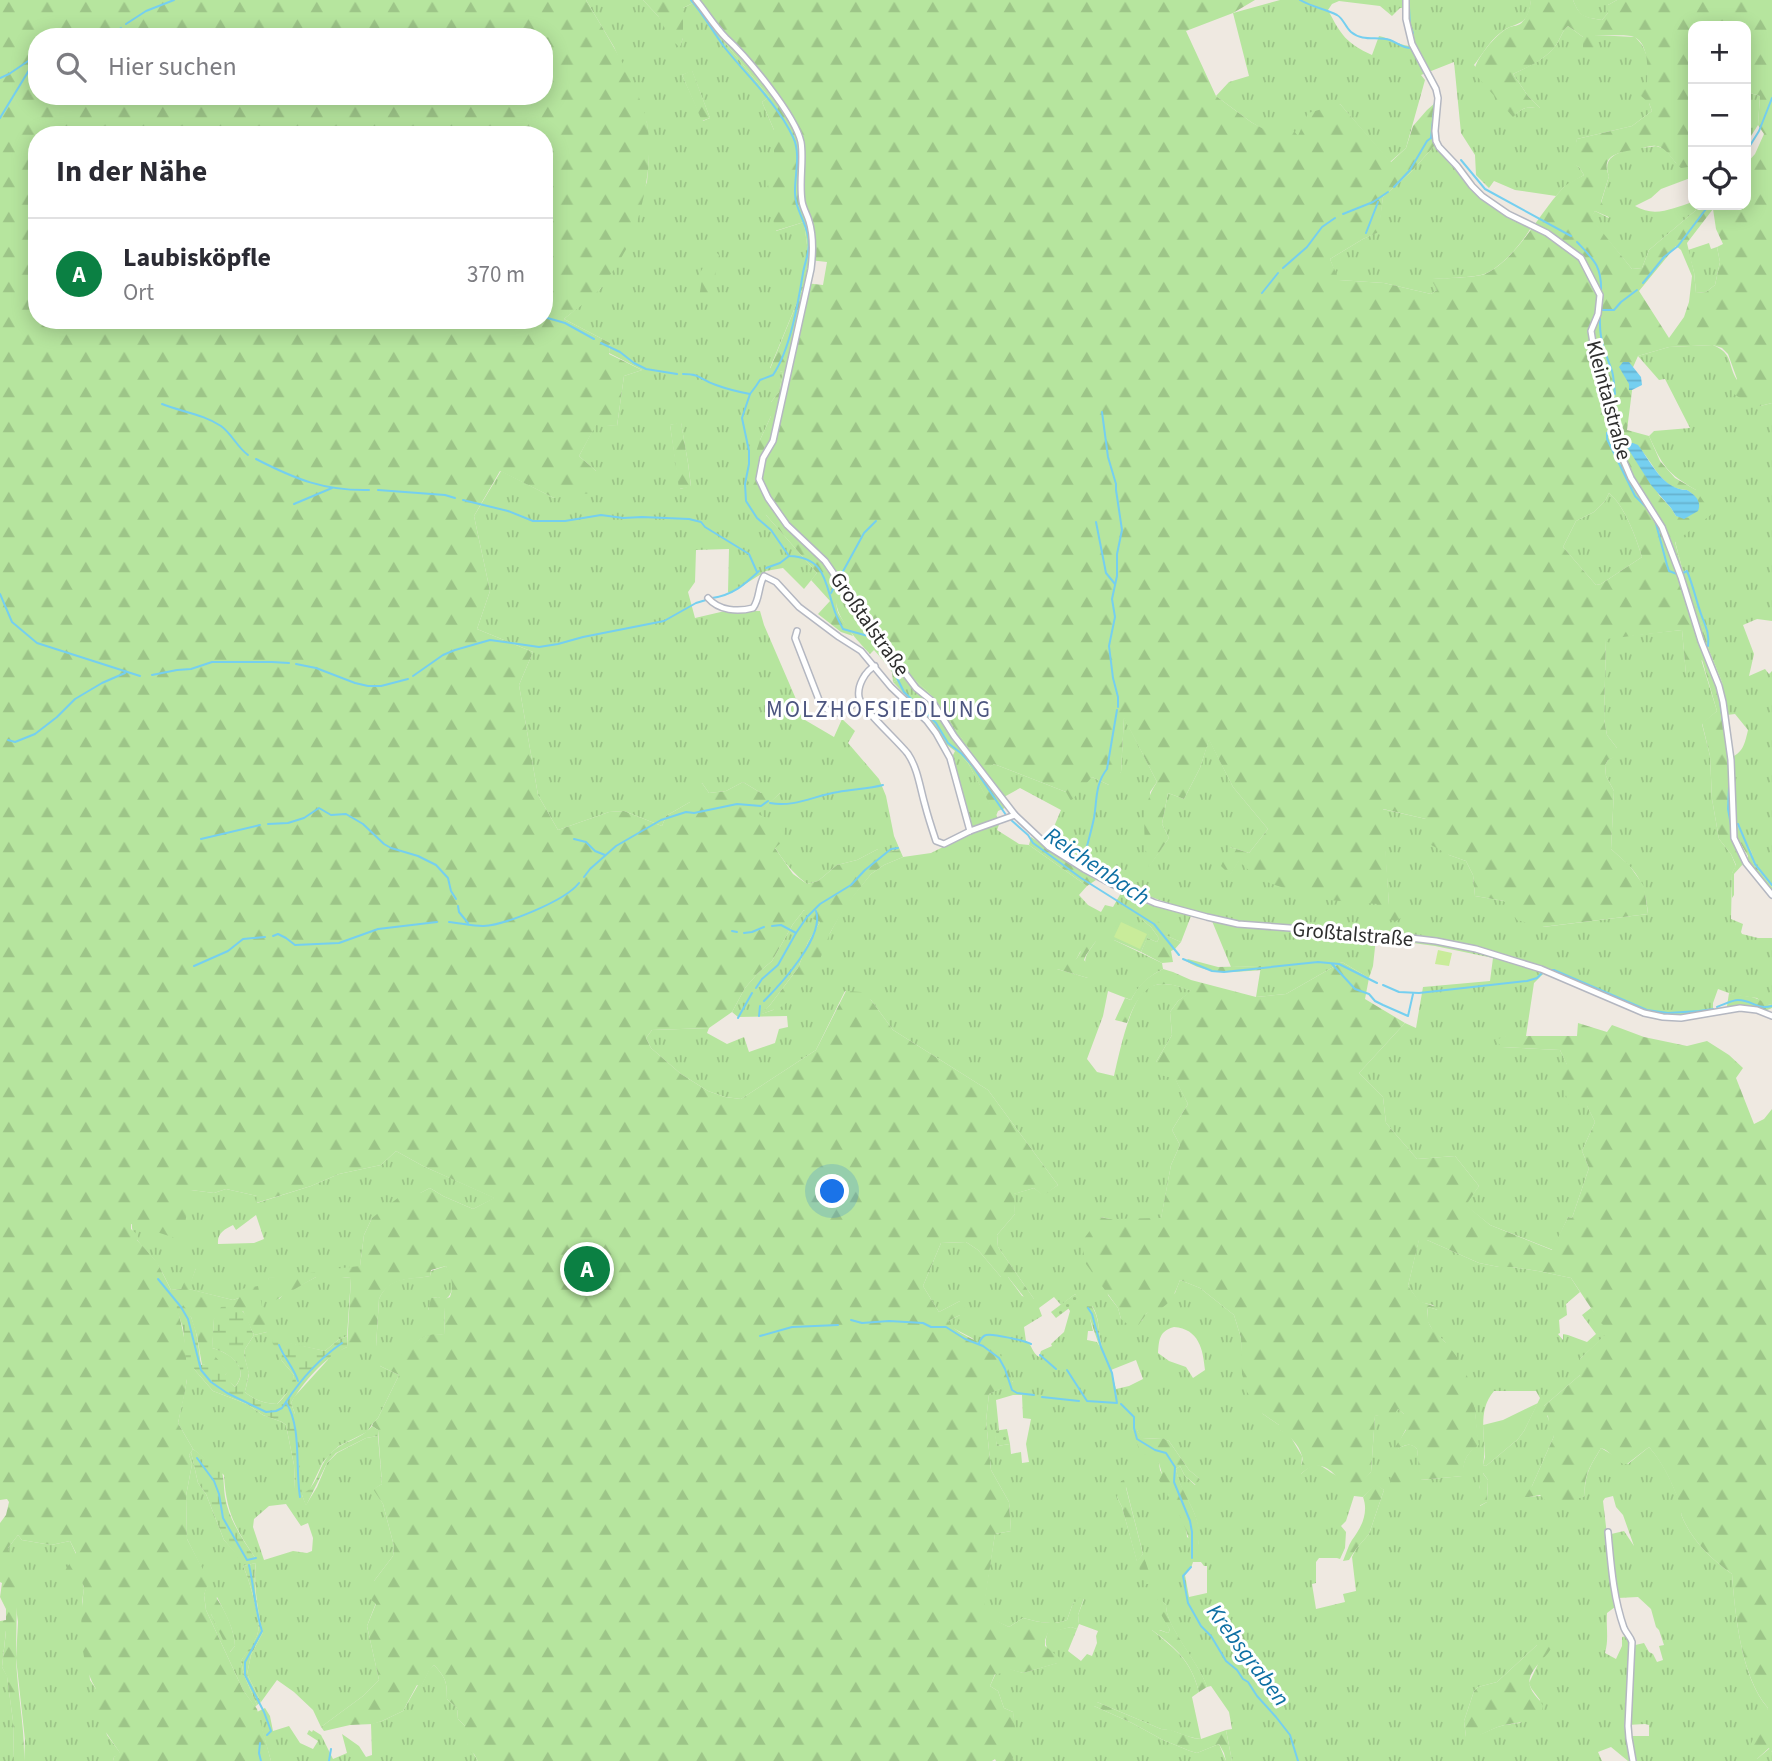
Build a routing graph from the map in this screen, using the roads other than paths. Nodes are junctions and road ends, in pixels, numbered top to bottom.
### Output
1 (696, 0) edge
2 (1406, 0) edge
3 (708, 598) dead end
4 (797, 631) dead end
5 (875, 666) junction
6 (859, 700) junction
7 (1011, 816) junction
8 (971, 831) junction
9 (1772, 895) edge
10 (1772, 1016) edge
11 (1608, 1532) dead end
12 (1633, 1761) edge

1 - 7 street, Großtalstraße
2 - 9 street, Kleintalstraße
3 - 5 street
4 - 6 street
5 - 6 street
5 - 8 street
6 - 8 street
7 - 8 street
7 - 10 street, Großtalstraße
11 - 12 street

